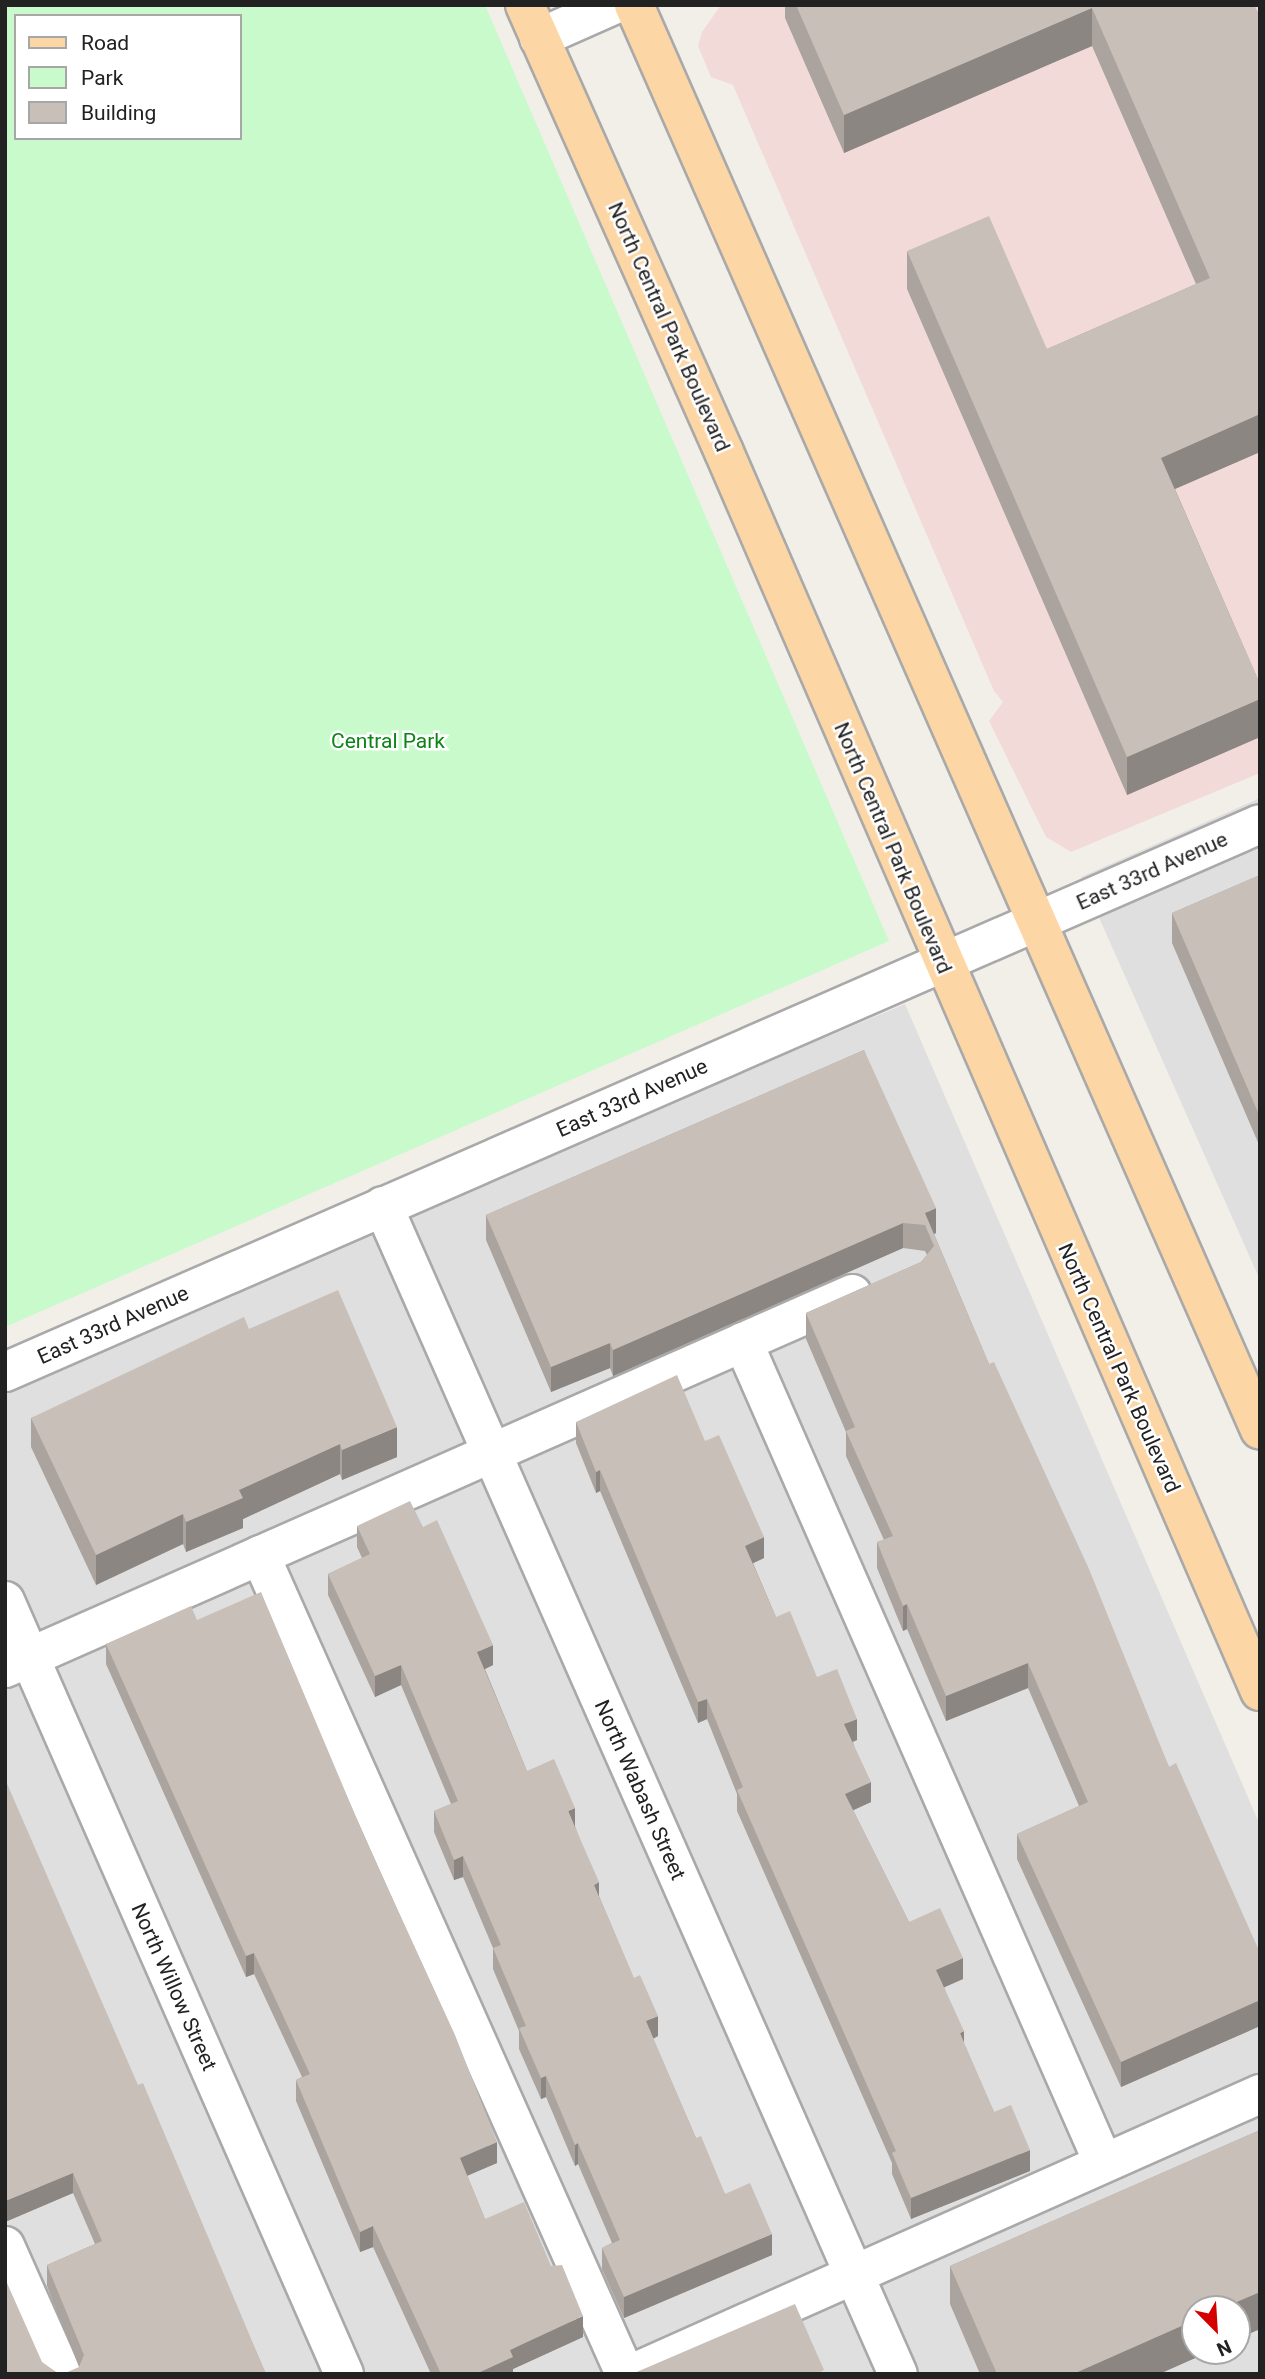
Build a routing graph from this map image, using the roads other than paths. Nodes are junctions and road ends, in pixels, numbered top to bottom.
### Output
1 (613, 5) edge
2 (634, 5) edge
3 (532, 21) edge
4 (1260, 824) edge
5 (1036, 921) junction
6 (942, 962) junction
7 (383, 1206) junction
8 (888, 1279) edge
9 (743, 1342) junction
10 (5, 1372) edge
11 (1260, 1430) edge
12 (492, 1453) junction
13 (260, 1555) junction
14 (5, 1601) edge
15 (18, 1662) edge
16 (1260, 1691) edge
17 (1260, 2094) edge
18 (1102, 2162) junction
19 (5, 2246) edge
20 (853, 2274) junction
21 (62, 2374) edge
22 (344, 2374) edge
23 (625, 2374) edge
24 (631, 2374) edge
25 (898, 2374) edge

1 - 3 street
2 - 5 main road
3 - 6 main road, North Central Park Boulevard
4 - 5 street, East 33rd Avenue
5 - 6 street, East 33rd Avenue
5 - 11 main road
6 - 7 street, East 33rd Avenue
6 - 16 main road, North Central Park Boulevard
7 - 10 street, East 33rd Avenue
7 - 12 street, North Wabash Street
8 - 9 street
9 - 12 street
9 - 18 street
12 - 13 street
12 - 20 street, North Wabash Street
13 - 15 street
13 - 23 street
14 - 15 street, North Willow Street
15 - 22 street, North Willow Street
17 - 18 street
18 - 20 street
19 - 21 street
20 - 24 street
20 - 25 street, North Wabash Street

